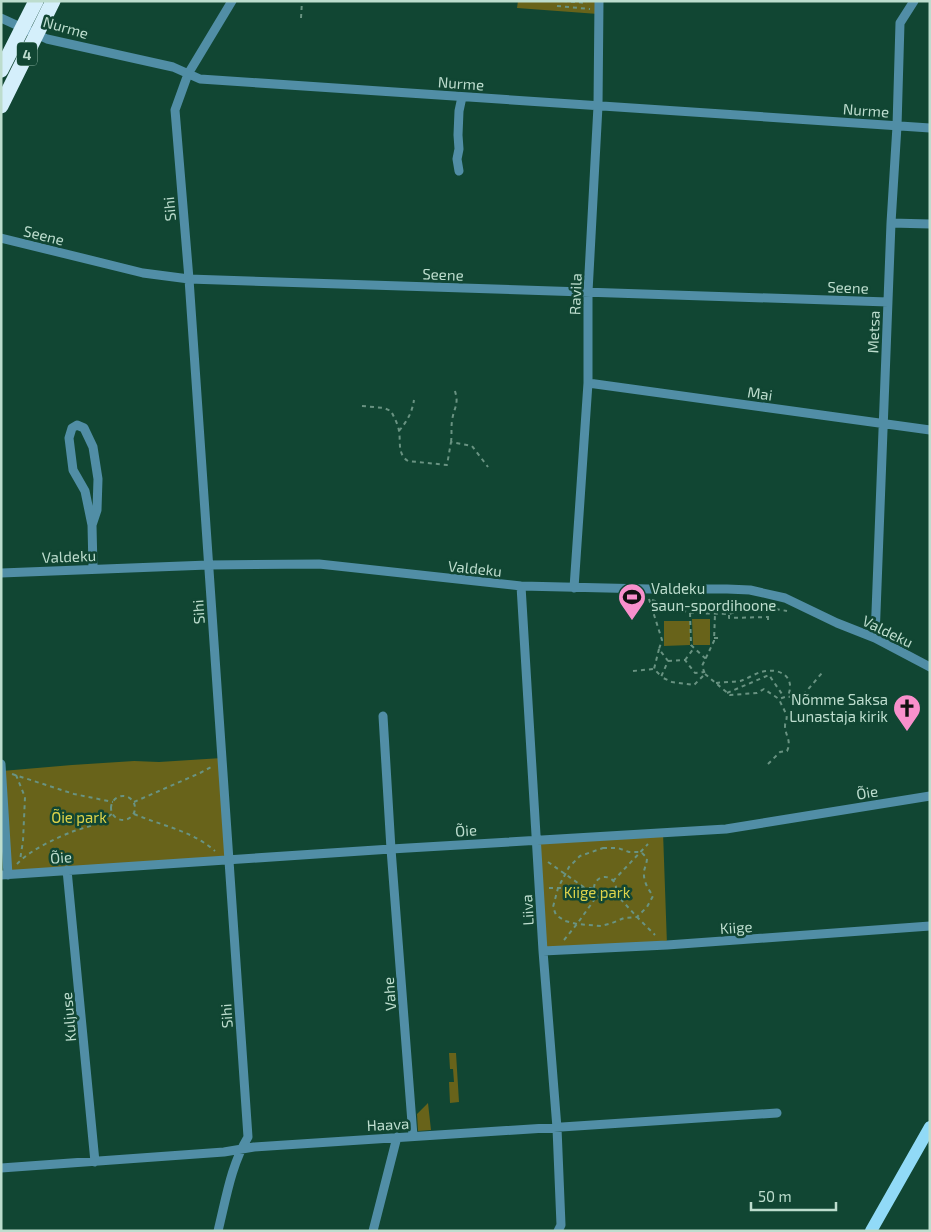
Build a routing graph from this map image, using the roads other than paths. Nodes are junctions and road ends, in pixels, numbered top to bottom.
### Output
1 (36, 1) edge
2 (54, 1) edge
3 (232, 1) edge
4 (599, 1) edge
5 (914, 1) edge
6 (1, 18) edge
7 (23, 27) junction
8 (37, 34) junction
9 (1, 70) edge
10 (188, 74) junction
11 (462, 97) junction
12 (1, 106) edge
13 (598, 106) junction
14 (897, 126) junction
15 (930, 128) edge
16 (458, 171) dead end
17 (890, 223) junction
18 (930, 224) edge
19 (1, 238) edge
20 (189, 279) junction
21 (588, 292) junction
22 (888, 302) junction
23 (588, 383) junction
24 (884, 424) junction
25 (930, 430) edge
26 (92, 525) junction
27 (208, 565) junction
28 (94, 569) junction
29 (1, 573) edge
30 (521, 586) junction
31 (574, 588) junction
32 (875, 638) junction
33 (930, 667) edge
34 (383, 716) dead end
35 (1, 764) edge
36 (2, 771) edge
37 (930, 796) edge
38 (537, 840) junction
39 (392, 849) junction
40 (226, 860) junction
41 (68, 870) junction
42 (4, 875) edge
43 (930, 926) edge
44 (543, 951) junction
45 (776, 1113) dead end
46 (930, 1127) edge
47 (557, 1128) junction
48 (414, 1136) junction
49 (397, 1137) junction
50 (241, 1148) junction
51 (95, 1162) junction
52 (1, 1168) edge
53 (218, 1231) edge
54 (373, 1231) edge
55 (558, 1231) edge
56 (871, 1231) edge

1 - 7 highway, 4
2 - 8 highway, 4
3 - 10 street, Sihi
4 - 13 street, Ravila
5 - 14 street, Metsa
6 - 7 street, Nurme
7 - 8 street, Nurme
7 - 9 highway, 4
8 - 10 street, Nurme
8 - 12 highway, 4
10 - 11 street, Nurme
10 - 20 street, Sihi
11 - 13 street, Nurme
11 - 16 street
13 - 14 street, Nurme
13 - 21 street, Ravila
14 - 15 street, Nurme
14 - 17 street, Metsa
17 - 18 street
17 - 22 street, Metsa
19 - 20 street, Seene
20 - 21 street, Seene
20 - 27 street, Sihi
21 - 22 street, Seene
21 - 23 street, Ravila
22 - 24 street, Metsa
23 - 24 street, Mai
23 - 31 street, Ravila
24 - 25 street, Mai
24 - 32 street, Metsa
26 - 26 street
26 - 28 street
27 - 28 street, Valdeku
27 - 30 street, Valdeku
27 - 40 street, Sihi
28 - 29 street, Valdeku
30 - 31 street, Valdeku
30 - 38 street, Liiva
31 - 32 street, Valdeku
32 - 33 street, Valdeku
34 - 39 street, Vahe
35 - 36 street
36 - 42 street
37 - 38 street, Õie
38 - 39 street, Õie
38 - 44 street, Liiva
39 - 40 street, Õie
39 - 48 street, Vahe
40 - 41 street, Õie
40 - 50 street, Sihi
41 - 42 street, Õie
41 - 51 street, Kuljuse
43 - 44 street, Kiige
44 - 47 street, Liiva
45 - 47 street, Haava
46 - 56 main road
47 - 48 street, Haava
47 - 55 street, Liiva
48 - 49 street, Haava
49 - 50 street, Haava
49 - 54 street
50 - 51 street, Haava
50 - 53 street, Sihi
51 - 52 street, Haava

